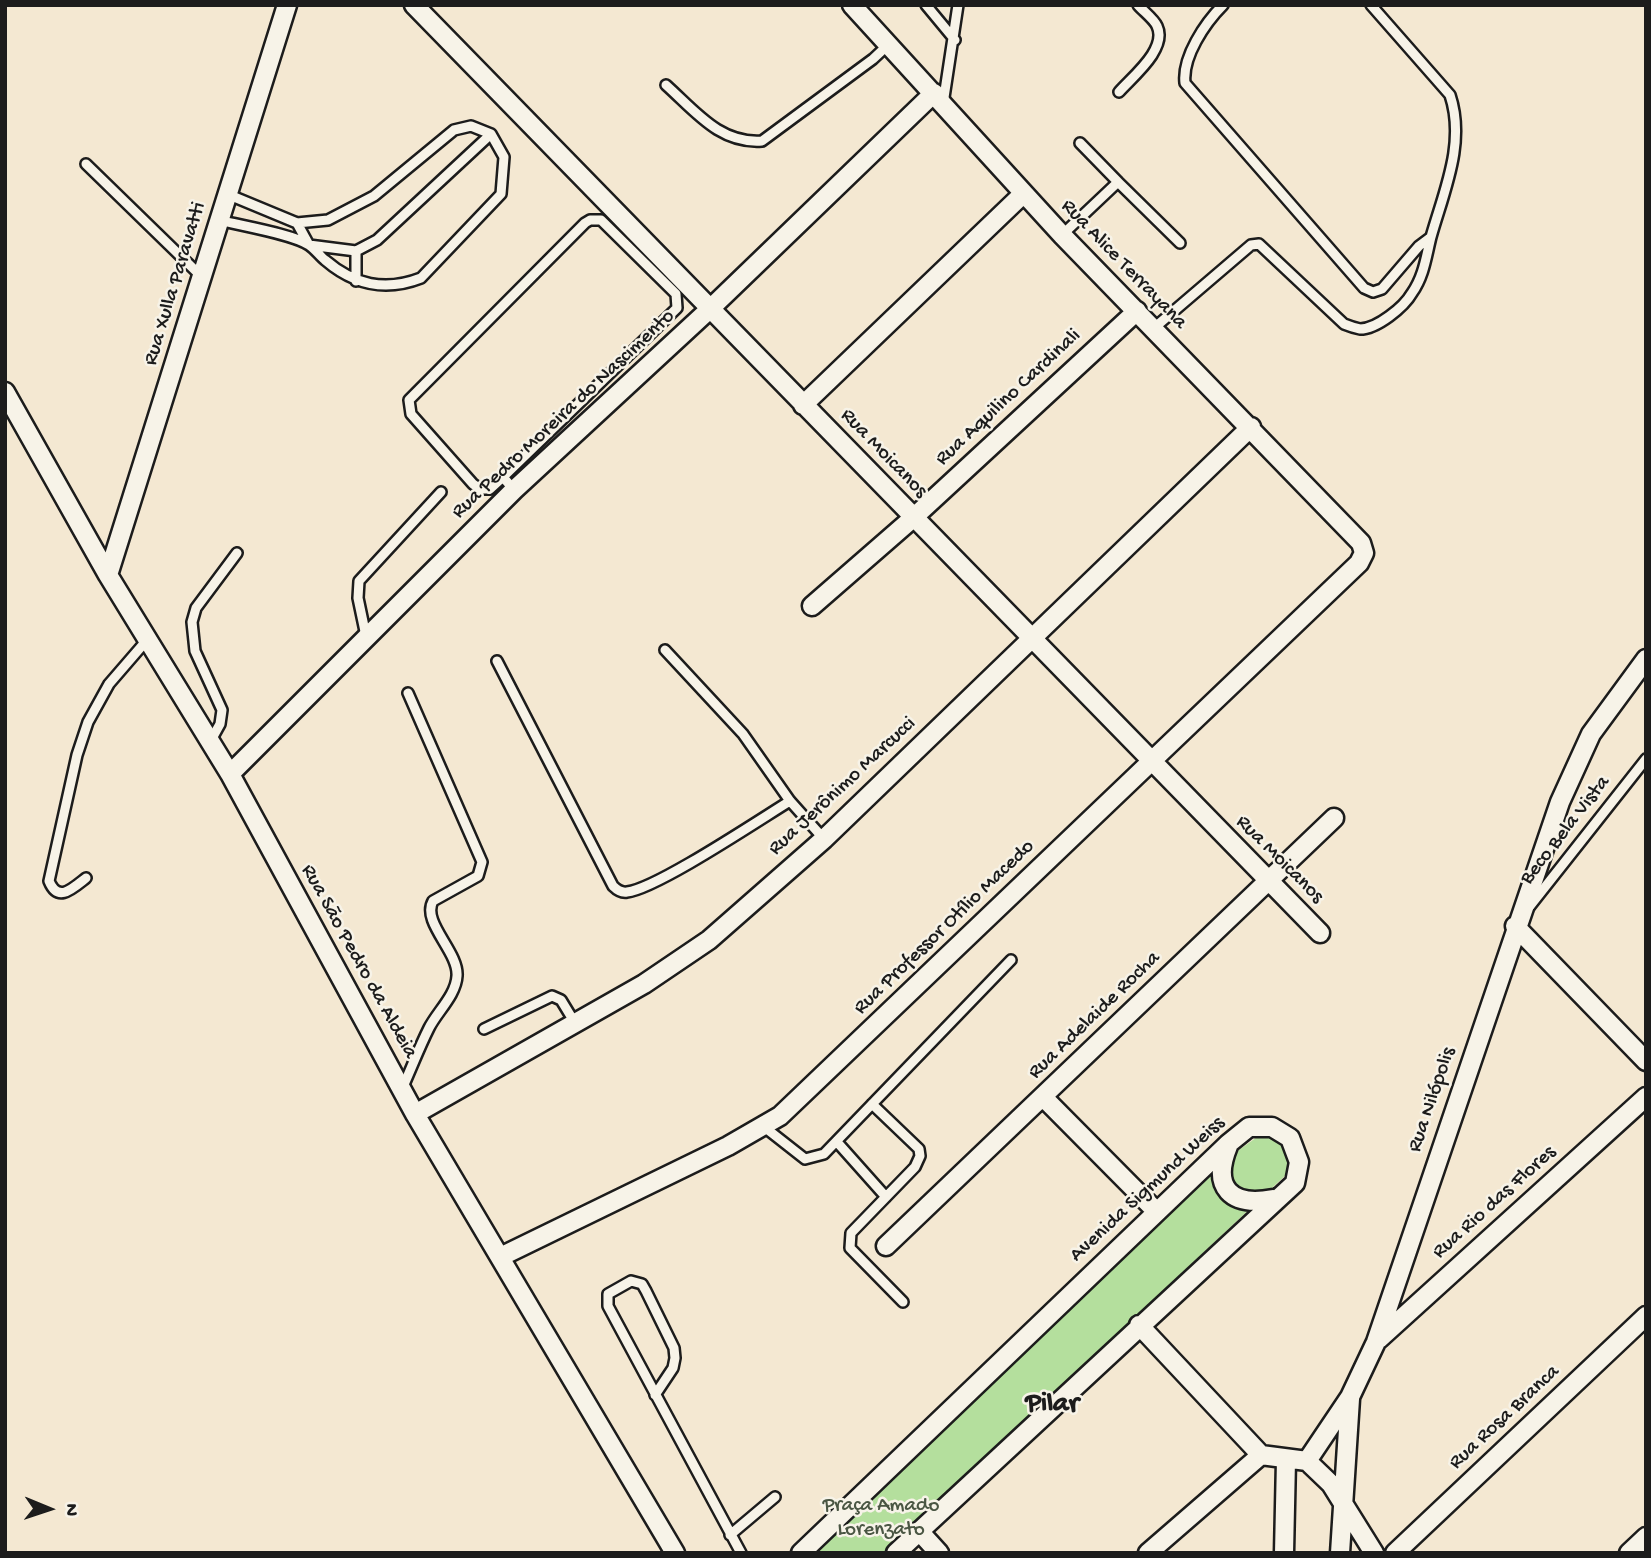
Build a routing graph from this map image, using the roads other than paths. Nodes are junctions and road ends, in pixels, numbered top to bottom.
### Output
1 (287, 5) edge
2 (414, 5) edge
3 (852, 5) edge
4 (926, 5) edge
5 (958, 5) edge
6 (1138, 5) edge
7 (1223, 5) edge
8 (1371, 5) edge
9 (954, 40) junction
10 (889, 44) junction
11 (666, 85) dead end
12 (1119, 92) dead end
13 (938, 98) junction
14 (491, 134) junction
15 (1080, 143) dead end
16 (86, 164) dead end
17 (1118, 182) junction
18 (228, 194) junction
19 (1023, 194) junction
20 (219, 220) junction
21 (297, 223) junction
22 (1062, 235) junction
23 (1432, 237) junction
24 (1180, 243) dead end
25 (309, 245) junction
26 (356, 251) junction
27 (202, 277) junction
28 (356, 281) junction
29 (712, 307) junction
30 (1137, 311) junction
31 (1154, 328) junction
32 (5, 392) edge
33 (803, 405) junction
34 (1251, 427) junction
35 (509, 483) junction
36 (441, 492) dead end
37 (913, 518) junction
38 (237, 553) dead end
39 (1364, 553) joint
40 (108, 576) junction
41 (812, 606) dead end
42 (367, 637) junction
43 (148, 640) junction
44 (1032, 641) junction
45 (665, 649) dead end
46 (1646, 659) edge
47 (497, 661) dead end
48 (408, 693) dead end
49 (210, 742) junction
50 (1646, 759) edge
51 (1152, 763) junction
52 (230, 774) junction
53 (790, 801) junction
54 (1334, 818) dead end
55 (824, 839) junction
56 (86, 878) dead end
57 (1269, 883) junction
58 (1515, 926) junction
59 (1320, 933) dead end
60 (1011, 960) dead end
61 (575, 1023) junction
62 (484, 1029) dead end
63 (1646, 1061) edge
64 (402, 1090) junction
65 (1043, 1097) junction
66 (1646, 1097) edge
67 (872, 1104) junction
68 (415, 1114) junction
69 (763, 1126) junction
70 (837, 1142) junction
71 (1228, 1144) junction
72 (886, 1197) junction
73 (1277, 1199) junction
74 (1156, 1212) junction
75 (886, 1246) dead end
76 (500, 1257) junction
77 (903, 1303) dead end
78 (1646, 1316) edge
79 (1139, 1325) junction
80 (1376, 1342) junction
81 (655, 1395) junction
82 (1350, 1398) junction
83 (1261, 1455) junction
84 (1286, 1460) junction
85 (1307, 1461) junction
86 (775, 1497) dead end
87 (1343, 1504) junction
88 (919, 1531) junction
89 (730, 1535) junction
90 (1646, 1537) edge
91 (675, 1553) edge
92 (741, 1553) edge
93 (801, 1553) edge
94 (896, 1553) edge
95 (939, 1553) edge
96 (1148, 1553) edge
97 (1284, 1553) edge
98 (1340, 1553) edge
99 (1374, 1553) edge
100 (1395, 1553) edge
101 (1629, 1553) edge

1 - 18 street, Rua Xulla Paravatti
2 - 29 street, Rua Moicanos
3 - 10 street, Rua Alice Terrayana
4 - 9 lane
5 - 9 lane
6 - 12 lane
7 - 23 lane
8 - 23 lane
9 - 13 lane
10 - 11 lane
10 - 13 street, Rua Alice Terrayana
13 - 19 street, Rua Alice Terrayana
13 - 29 street, Rua Pedro Moreira do Nascimento
14 - 21 lane
14 - 26 lane
14 - 28 lane
15 - 17 lane
16 - 27 lane
17 - 22 lane
17 - 24 lane
18 - 20 street, Rua Xulla Paravatti
18 - 21 lane
19 - 22 street, Rua Alice Terrayana
19 - 33 street
20 - 25 lane
20 - 27 street, Rua Xulla Paravatti
21 - 25 lane
22 - 30 street, Rua Alice Terrayana
23 - 31 lane
25 - 26 lane
25 - 28 lane
26 - 28 lane
27 - 40 street, Rua Xulla Paravatti
29 - 33 street, Rua Moicanos
29 - 35 street, Rua Pedro Moreira do Nascimento
30 - 31 street, Rua Alice Terrayana
30 - 37 street, Rua Aquilino Cardinali
31 - 34 street, Rua Alice Terrayana
32 - 40 street, Rua São Pedro da Aldeia
33 - 37 street, Rua Moicanos
34 - 39 street, Rua Alice Terrayana
34 - 44 street, Rua Jerônimo Marcucci
35 - 35 lane
35 - 42 street, Rua Pedro Moreira do Nascimento
36 - 42 lane
37 - 41 street, Rua Aquilino Cardinali
37 - 44 street, Rua Moicanos
38 - 49 lane
39 - 51 street, Rua Professor Otílio Macedo
40 - 43 street, Rua São Pedro da Aldeia
42 - 52 street, Rua Pedro Moreira do Nascimento
43 - 49 street, Rua São Pedro da Aldeia
43 - 56 lane
44 - 51 street, Rua Moicanos
44 - 55 street, Rua Jerônimo Marcucci
45 - 53 lane
46 - 58 street, Rua Nilópolis
47 - 53 lane
48 - 64 lane
49 - 52 street, Rua São Pedro da Aldeia
50 - 58 lane, Beco Bela Vista
51 - 57 street, Rua Moicanos
51 - 69 street, Rua Professor Otílio Macedo
52 - 64 street, Rua São Pedro da Aldeia
53 - 55 lane
54 - 57 street, Rua Adelaide Rocha
55 - 61 street, Rua Jerônimo Marcucci
57 - 59 street, Rua Moicanos
57 - 65 street, Rua Adelaide Rocha
58 - 63 street
58 - 80 street, Rua Nilópolis
60 - 67 lane
61 - 62 lane
61 - 68 street, Rua Jerônimo Marcucci
64 - 68 street, Rua São Pedro da Aldeia
65 - 74 street
65 - 75 street, Rua Adelaide Rocha
66 - 80 street, Rua Rio das Flores
67 - 70 lane
67 - 72 lane
68 - 76 street, Rua São Pedro da Aldeia
69 - 70 lane
69 - 76 street, Rua Professor Otílio Macedo
70 - 72 lane
71 - 73 street
71 - 73 street, Avenida Sigmund Weiss
71 - 74 street, Avenida Sigmund Weiss
72 - 77 lane
73 - 79 street, Avenida Sigmund Weiss
74 - 93 street, Avenida Sigmund Weiss
76 - 91 street, Rua São Pedro da Aldeia
78 - 100 street, Rua Rosa Branca
79 - 83 street
79 - 88 street, Avenida Sigmund Weiss
80 - 82 street, Rua Nilópolis
81 - 81 lane
81 - 89 lane
82 - 85 street, Rua Nilópolis
82 - 87 street
83 - 84 street
83 - 96 street
84 - 85 street
84 - 97 street
85 - 87 street
86 - 89 lane
87 - 98 street
87 - 99 street
88 - 94 street, Avenida Sigmund Weiss
88 - 95 street
89 - 92 lane
90 - 101 street

